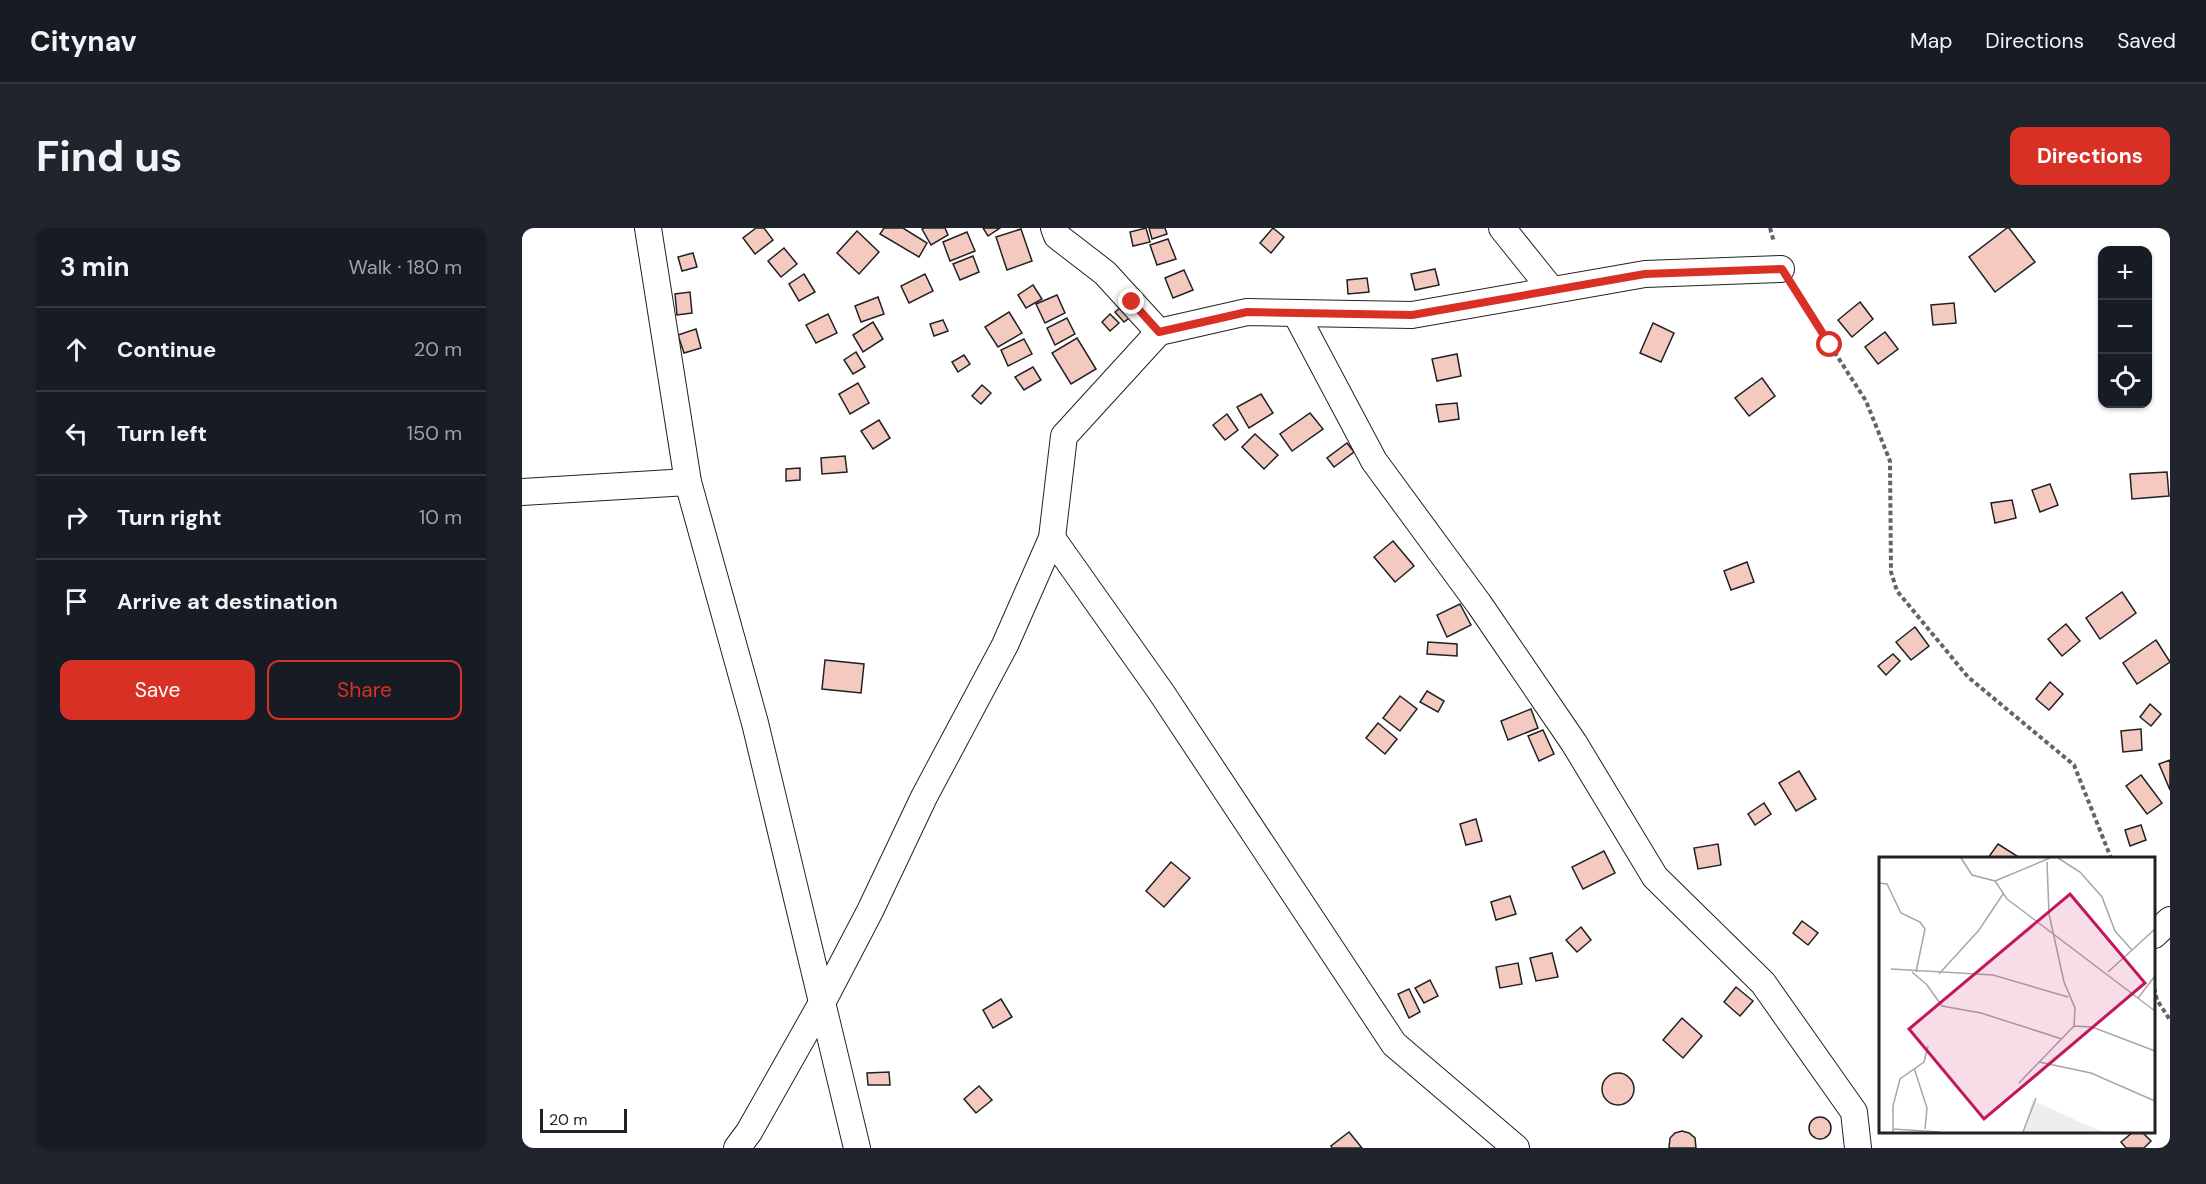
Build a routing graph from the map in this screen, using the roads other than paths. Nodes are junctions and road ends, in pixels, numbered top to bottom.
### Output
1 (648, 228) edge
2 (1054, 228) edge
3 (1502, 228) edge
4 (1782, 269) road end
5 (1551, 289) junction
6 (1296, 314) junction
7 (1159, 332) junction
8 (688, 482) junction
9 (522, 492) edge
10 (1052, 538) junction
11 (2170, 920) edge
12 (2155, 935) edge
13 (823, 1001) junction
14 (737, 1148) edge
15 (857, 1148) edge
16 (1516, 1148) edge
17 (1858, 1148) edge

1 - 8 street
2 - 7 street
3 - 5 street
4 - 5 street
5 - 6 street
6 - 7 street
6 - 17 street
7 - 10 street
8 - 9 street
8 - 13 street
10 - 13 street
10 - 16 street
11 - 12 street
13 - 14 street
13 - 15 street

